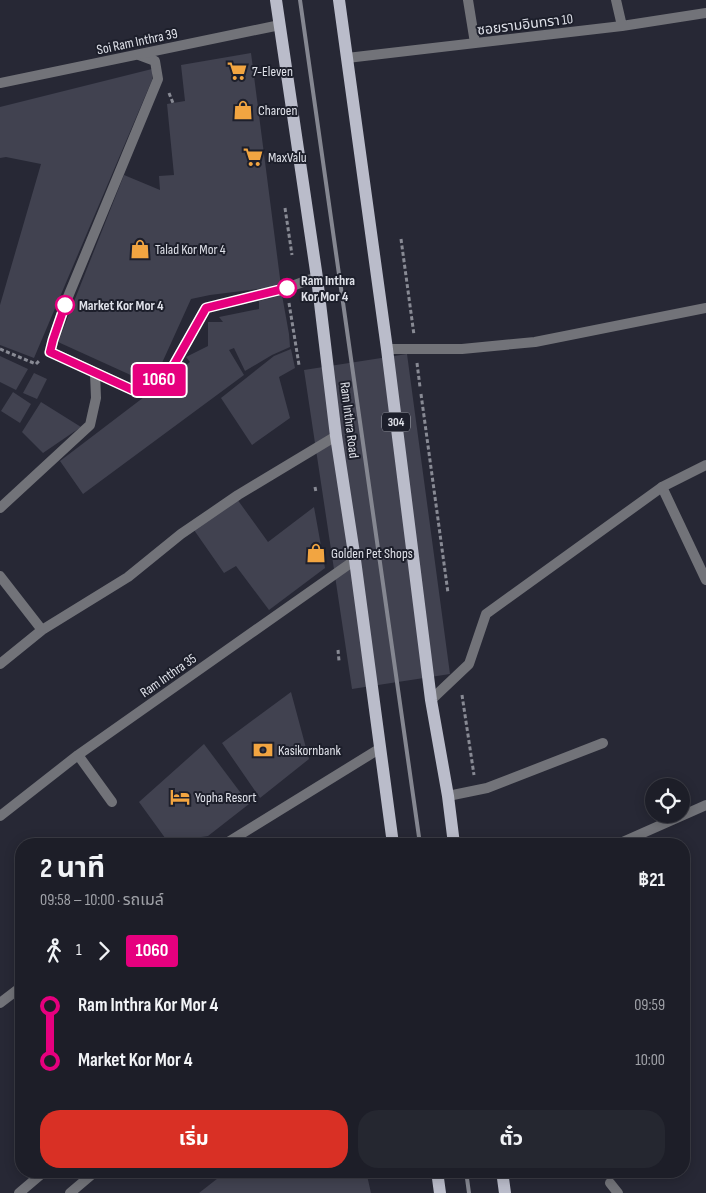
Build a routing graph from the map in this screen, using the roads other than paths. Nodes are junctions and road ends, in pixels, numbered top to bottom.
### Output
1 (276, 0) edge
2 (340, 0) edge
3 (468, 0) edge
4 (616, 0) edge
5 (706, 13) edge
6 (280, 25) junction
7 (622, 26) junction
8 (475, 43) junction
9 (139, 55) junction
10 (347, 58) junction
11 (0, 83) edge
12 (317, 278) junction
13 (706, 308) edge
14 (387, 349) junction
15 (95, 373) junction
16 (336, 436) junction
17 (706, 465) edge
18 (662, 487) junction
19 (0, 508) edge
20 (355, 560) junction
21 (0, 576) edge
22 (706, 580) edge
23 (42, 630) junction
24 (0, 664) edge
25 (432, 700) junction
26 (603, 743) dead end
27 (379, 749) junction
28 (78, 755) junction
29 (448, 796) junction
30 (112, 802) dead end
31 (706, 805) edge
32 (0, 816) edge
33 (235, 838) edge
34 (392, 838) edge
35 (453, 838) edge
36 (632, 838) edge
37 (15, 992) edge
38 (0, 1003) edge
39 (37, 1178) edge
40 (88, 1178) edge
41 (437, 1178) edge
42 (503, 1178) edge
43 (610, 1183) dead end
44 (437, 1191) edge
45 (19, 1193) edge
46 (70, 1193) edge
47 (505, 1193) edge
48 (618, 1193) edge

1 - 6 main road, Ram Inthra Road
2 - 10 main road, 304
3 - 8 street
4 - 7 street
5 - 7 street, ซอยรามอินทรา 10
6 - 9 street, Soi Ram Inthra 39
6 - 12 main road, Ram Inthra Road
7 - 8 street, ซอยรามอินทรา 10
8 - 10 street, ซอยรามอินทรา 10
9 - 11 street, Soi Ram Inthra 39
9 - 15 street
10 - 14 main road, 304
12 - 15 street
12 - 16 main road, Ram Inthra Road
13 - 14 street
14 - 25 main road, 304
15 - 19 street
16 - 20 main road, Ram Inthra Road
16 - 23 street
17 - 18 street
18 - 22 street
18 - 25 street
20 - 27 main road, Ram Inthra Road
20 - 28 street, Ram Inthra 35
21 - 23 street
23 - 24 street
25 - 29 main road, 304
26 - 29 street
27 - 33 street
27 - 34 main road, Ram Inthra Road
28 - 30 street
28 - 32 street, Ram Inthra 35
29 - 35 main road, 304
31 - 36 street
37 - 38 street
39 - 45 street
40 - 46 street
41 - 44 main road
42 - 47 main road
43 - 48 street

